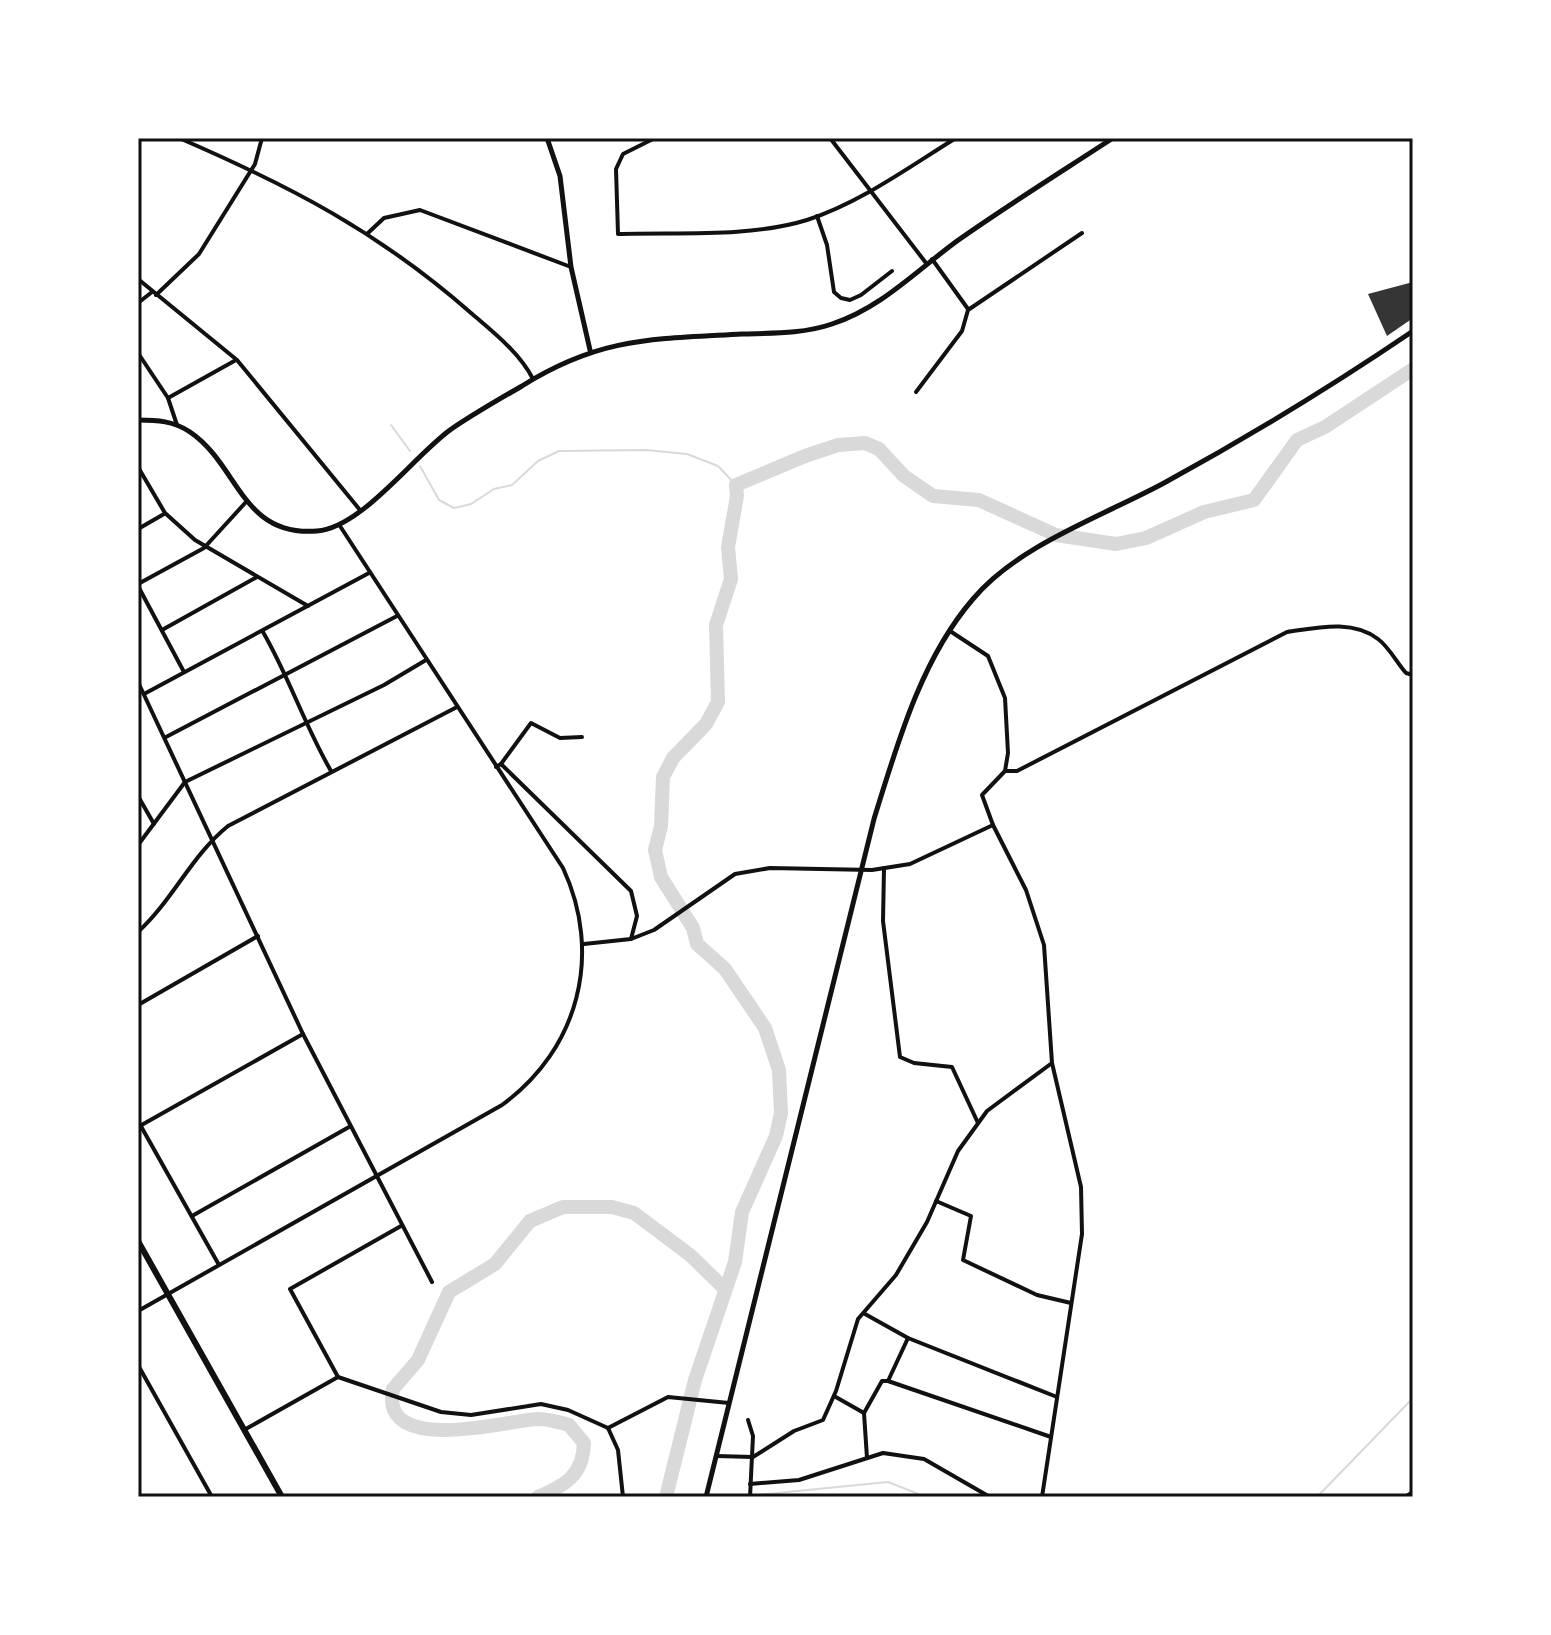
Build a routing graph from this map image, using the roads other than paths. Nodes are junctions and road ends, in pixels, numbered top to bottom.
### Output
1 (179, 138) edge
2 (262, 138) edge
3 (547, 138) edge
4 (655, 138) edge
5 (830, 138) edge
6 (956, 138) edge
7 (1113, 138) edge
8 (251, 170) junction
9 (870, 190) junction
10 (817, 216) junction
11 (368, 233) junction
12 (1082, 233) dead end
13 (929, 261) junction
14 (571, 267) junction
15 (892, 271) dead end
16 (138, 279) edge
17 (154, 293) junction
18 (138, 303) edge
19 (968, 310) junction
20 (1413, 331) edge
21 (590, 350) junction
22 (138, 353) edge
23 (237, 360) junction
24 (533, 379) junction
25 (916, 392) dead end
26 (168, 398) junction
27 (138, 420) edge
28 (177, 425) junction
29 (138, 467) edge
30 (246, 502) junction
31 (360, 510) junction
32 (165, 513) junction
33 (340, 526) junction
34 (138, 529) edge
35 (204, 548) junction
36 (369, 573) junction
37 (257, 577) junction
38 (138, 585) edge
39 (308, 606) junction
40 (397, 616) junction
41 (162, 630) junction
42 (950, 631) junction
43 (263, 632) junction
44 (426, 660) junction
45 (185, 673) junction
46 (288, 674) junction
47 (1413, 675) edge
48 (138, 682) edge
49 (144, 694) junction
50 (457, 707) junction
51 (305, 721) junction
52 (166, 737) junction
53 (582, 737) dead end
54 (498, 766) junction
55 (331, 771) junction
56 (1005, 771) junction
57 (185, 782) junction
58 (138, 796) edge
59 (154, 824) junction
60 (993, 825) junction
61 (214, 837) junction
62 (138, 845) edge
63 (884, 868) junction
64 (860, 870) junction
65 (138, 932) edge
66 (258, 936) junction
67 (631, 939) junction
68 (584, 944) junction
69 (138, 1005) edge
70 (303, 1034) junction
71 (1052, 1063) junction
72 (978, 1123) junction
73 (139, 1125) edge
74 (349, 1127) junction
75 (375, 1177) junction
76 (936, 1201) junction
77 (192, 1216) junction
78 (401, 1226) junction
79 (138, 1241) edge
80 (219, 1265) junction
81 (432, 1282) dead end
82 (168, 1294) junction
83 (1071, 1303) junction
84 (138, 1311) edge
85 (865, 1314) junction
86 (908, 1338) junction
87 (138, 1365) edge
88 (338, 1377) junction
89 (888, 1381) junction
90 (834, 1396) junction
91 (1057, 1397) junction
92 (729, 1403) junction
93 (864, 1413) junction
94 (748, 1420) dead end
95 (608, 1428) junction
96 (244, 1430) junction
97 (1051, 1437) junction
98 (716, 1456) junction
99 (753, 1457) junction
100 (867, 1458) junction
101 (750, 1484) junction
102 (1413, 1492) edge
103 (212, 1497) edge
104 (282, 1497) edge
105 (623, 1497) edge
106 (706, 1497) edge
107 (750, 1497) edge
108 (990, 1497) edge
109 (1042, 1497) edge
110 (1405, 1497) edge

1 - 8 street
2 - 8 street
3 - 14 main road
4 - 10 street
5 - 9 street
6 - 9 street
7 - 13 main road
8 - 11 street
8 - 17 street
9 - 10 street
9 - 13 street
10 - 15 street
11 - 14 street
11 - 24 street
12 - 19 street
13 - 19 street
13 - 21 main road
14 - 21 main road
16 - 17 street
17 - 18 street
17 - 23 street
19 - 25 street
20 - 42 main road
21 - 24 main road
22 - 26 street
23 - 26 street
23 - 31 street
24 - 31 main road
26 - 28 street
27 - 28 main road
28 - 30 main road
29 - 32 street
30 - 33 main road
30 - 35 street
31 - 33 main road
32 - 34 street
32 - 35 street
33 - 36 street
35 - 37 street
35 - 38 street
36 - 39 street
36 - 40 street
37 - 39 street
37 - 41 street
38 - 41 street
39 - 43 street
40 - 44 street
40 - 46 street
41 - 45 street
42 - 56 street
42 - 64 main road
43 - 45 street
43 - 46 street
44 - 50 street
44 - 51 street
45 - 49 street
46 - 51 street
46 - 52 street
47 - 56 street
48 - 49 street
49 - 52 street
50 - 54 street
50 - 55 street
51 - 55 street
51 - 57 street
52 - 57 street
53 - 54 street
54 - 67 street
54 - 68 street
55 - 61 street
56 - 60 street
57 - 59 street
57 - 61 street
58 - 59 street
59 - 62 street
60 - 63 street
60 - 71 street
61 - 65 street
61 - 66 street
63 - 64 street
63 - 72 street
64 - 67 street
64 - 92 main road
66 - 69 street
66 - 70 street
67 - 68 street
68 - 75 street
70 - 73 street
70 - 74 street
71 - 72 street
71 - 83 street
72 - 76 street
73 - 77 street
74 - 75 street
74 - 77 street
75 - 78 street
75 - 80 street
76 - 83 street
76 - 85 street
77 - 80 street
78 - 81 street
78 - 88 street
79 - 82 main road
80 - 82 street
82 - 84 street
82 - 96 main road
83 - 91 street
85 - 86 street
85 - 90 street
86 - 89 street
86 - 91 street
87 - 103 street
88 - 95 street
88 - 96 street
89 - 93 street
89 - 97 street
90 - 93 street
90 - 99 street
91 - 97 street
92 - 95 street
92 - 98 main road
93 - 100 street
94 - 99 street
95 - 105 street
96 - 104 main road
97 - 109 street
98 - 99 street
98 - 106 main road
99 - 101 street
100 - 101 street
100 - 108 street
101 - 107 street
102 - 110 street

